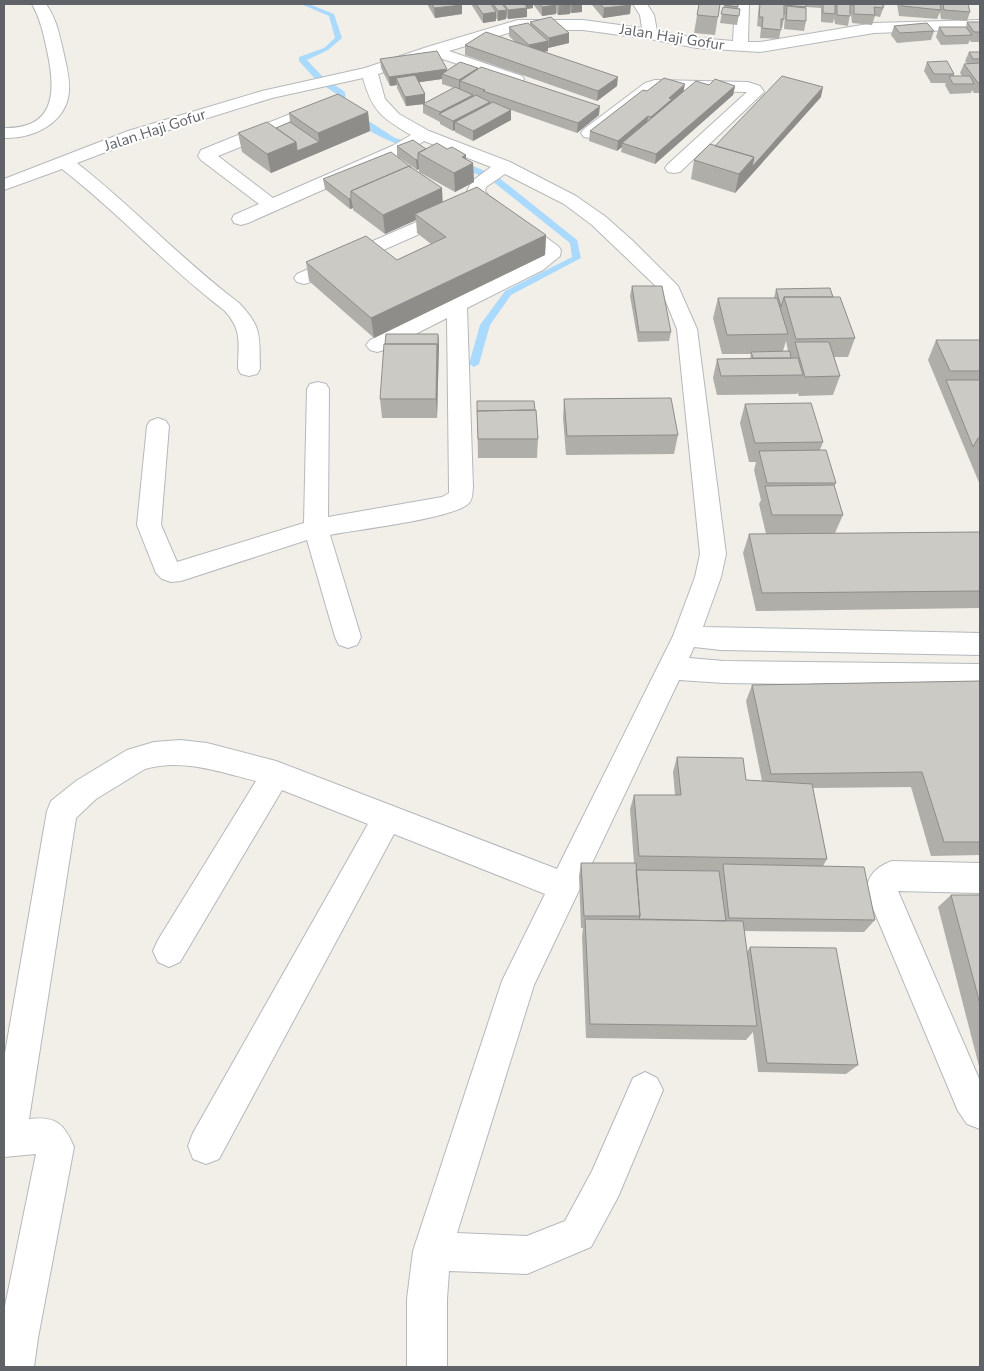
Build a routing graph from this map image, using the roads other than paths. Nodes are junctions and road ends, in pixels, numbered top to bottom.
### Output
1 (38, 4) edge
2 (640, 4) edge
3 (742, 4) edge
4 (973, 19) edge
5 (650, 34) junction
6 (740, 47) junction
7 (432, 50) junction
8 (369, 72) junction
9 (534, 86) edge
10 (336, 106) edge
11 (598, 108) edge
12 (616, 114) junction
13 (4, 133) edge
14 (590, 133) edge
15 (415, 140) junction
16 (25, 154) junction
17 (63, 161) junction
18 (674, 168) dead end
19 (495, 173) junction
20 (4, 185) edge
21 (482, 200) junction
22 (271, 205) junction
23 (241, 219) dead end
24 (304, 278) dead end
25 (457, 306) junction
26 (378, 345) dead end
27 (249, 369) dead end
28 (318, 389) dead end
29 (158, 426) dead end
30 (316, 528) junction
31 (686, 636) junction
32 (348, 637) dead end
33 (980, 644) edge
34 (672, 668) junction
35 (980, 676) edge
36 (276, 774) junction
37 (387, 818) junction
38 (980, 878) edge
39 (565, 887) junction
40 (169, 952) dead end
41 (645, 1090) dead end
42 (980, 1111) edge
43 (6, 1138) edge
44 (206, 1146) dead end
45 (432, 1251) junction
46 (14, 1367) edge
47 (426, 1367) edge

1 - 16 street
2 - 5 street
3 - 6 street
4 - 6 street, Jalan Haji Gofur
5 - 6 street, Jalan Haji Gofur
5 - 7 street, Jalan Haji Gofur
7 - 8 street, Jalan Haji Gofur
7 - 9 street
8 - 15 street
8 - 17 street, Jalan Haji Gofur
10 - 22 street
11 - 12 street
12 - 14 street
12 - 18 street
13 - 16 street
15 - 19 street
15 - 22 street
16 - 17 street, Jalan Haji Gofur
16 - 20 street, Jalan Haji Gofur
17 - 27 street
19 - 21 street
19 - 31 street
21 - 24 street
21 - 25 street
22 - 23 street
25 - 26 street
25 - 30 street
28 - 30 street
29 - 30 street
30 - 32 street
31 - 33 street
31 - 34 street
34 - 35 street
34 - 39 street
36 - 37 street
36 - 40 street
36 - 43 street
37 - 39 street
37 - 44 street
38 - 42 street
39 - 45 street
41 - 45 street
43 - 46 street
45 - 47 street

